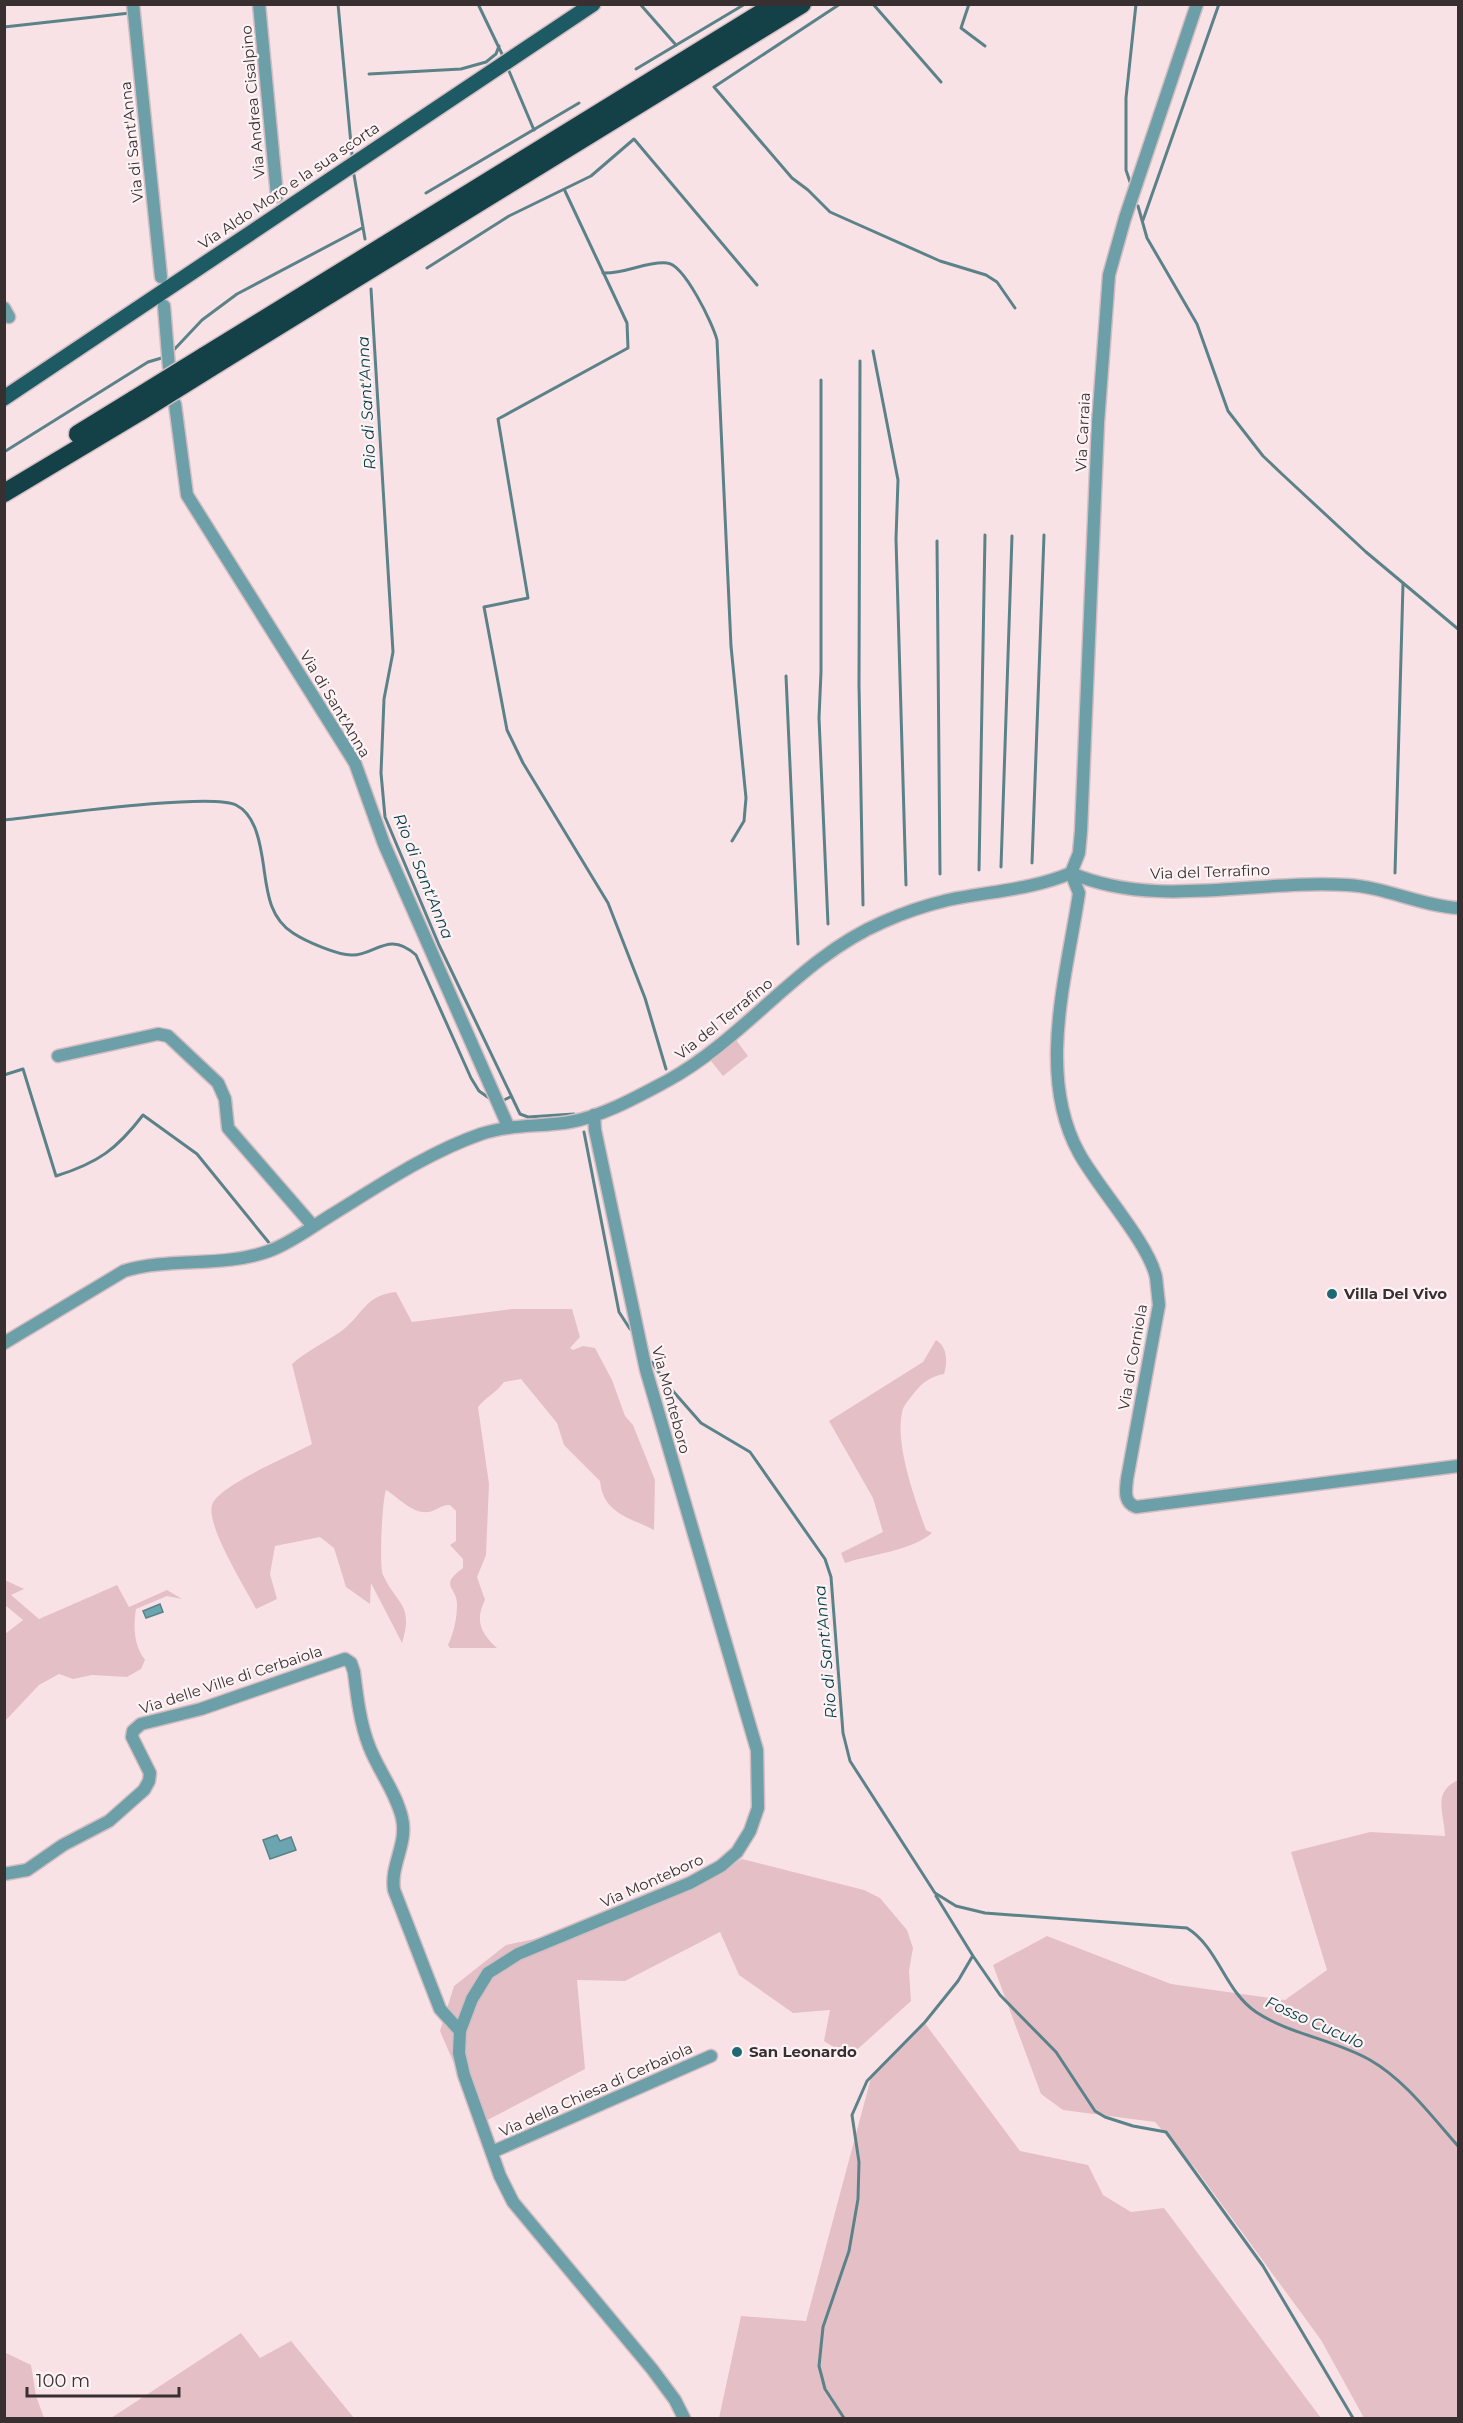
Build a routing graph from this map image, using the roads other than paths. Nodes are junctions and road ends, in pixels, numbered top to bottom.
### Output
1 (133, 4) edge
2 (259, 4) edge
3 (593, 4) edge
4 (776, 4) edge
5 (802, 4) edge
6 (1197, 4) edge
7 (277, 196) dead end
8 (161, 277) dead end
9 (164, 306) dead end
10 (169, 359) dead end
11 (206, 363) junction
12 (4, 398) edge
13 (175, 404) dead end
14 (138, 405) junction
15 (4, 479) edge
16 (4, 493) edge
17 (1071, 873) junction
18 (1458, 909) edge
19 (58, 1056) dead end
20 (594, 1115) junction
21 (508, 1126) junction
22 (314, 1226) junction
23 (4, 1342) edge
24 (1458, 1466) edge
25 (4, 1874) edge
26 (460, 2031) junction
27 (711, 2056) dead end
28 (492, 2152) junction
29 (684, 2418) edge

1 - 8 street, Via di Sant'Anna
2 - 7 street, Via Andrea Cisalpino
3 - 12 main road, Via Aldo Moro e la sua scorta
4 - 11 highway
5 - 11 highway
6 - 17 street, Via Carraia
9 - 10 street
11 - 14 highway, bridge
13 - 21 street, Via di Sant'Anna
14 - 15 highway
14 - 16 highway
17 - 18 street, Via del Terrafino
17 - 20 street, Via del Terrafino
17 - 24 street, Via di Corniola
19 - 22 street
20 - 21 street, Via del Terrafino
20 - 26 street, Via Monteboro
21 - 22 street, Via del Terrafino
22 - 23 street, Via del Terrafino
25 - 26 street, Via delle Ville di Cerbaiola
26 - 28 street, Via Monteboro
27 - 28 street, Via della Chiesa di Cerbaiola
28 - 29 street, Via Monteboro

